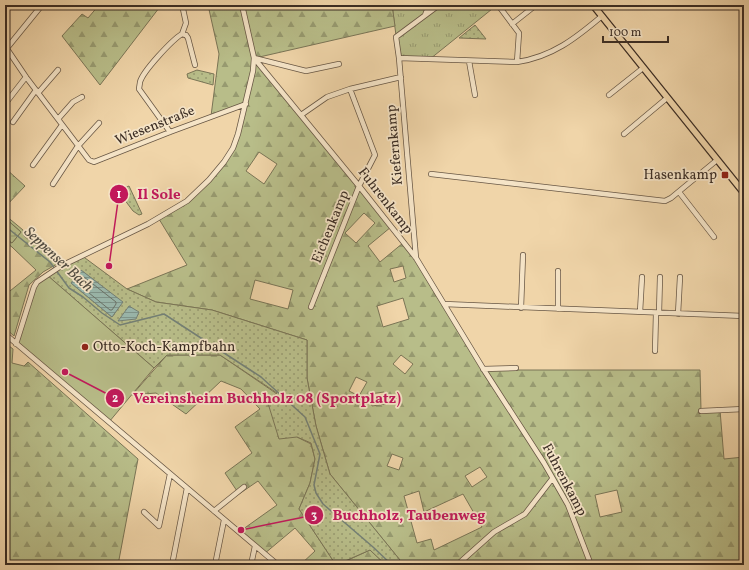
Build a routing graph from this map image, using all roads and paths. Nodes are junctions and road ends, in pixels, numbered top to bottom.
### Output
1 (42, 5) edge
2 (242, 5) edge
3 (426, 5) edge
4 (439, 5) edge
5 (498, 5) edge
6 (536, 5) edge
7 (593, 5) edge
8 (183, 9) dead end
9 (424, 16) junction
10 (602, 16) junction
11 (512, 24) junction
12 (182, 34) junction
13 (6, 47) edge
14 (254, 58) junction
15 (399, 58) junction
16 (469, 61) junction
17 (517, 62) junction
18 (339, 64) dead end
19 (195, 65) dead end
20 (643, 68) junction
21 (58, 70) dead end
22 (26, 77) junction
23 (401, 77) junction
24 (350, 89) junction
25 (37, 92) junction
26 (475, 95) dead end
27 (609, 95) dead end
28 (82, 97) dead end
29 (667, 98) junction
30 (5, 104) edge
31 (246, 104) junction
32 (301, 115) junction
33 (58, 119) junction
34 (13, 122) dead end
35 (100, 123) dead end
36 (62, 125) junction
37 (170, 132) junction
38 (624, 134) dead end
39 (78, 146) junction
40 (717, 160) junction
41 (33, 166) dead end
42 (431, 174) dead end
43 (53, 184) dead end
44 (359, 186) junction
45 (679, 192) junction
46 (744, 193) edge
47 (714, 237) dead end
48 (523, 254) dead end
49 (416, 258) junction
50 (558, 271) dead end
51 (660, 276) dead end
52 (642, 277) dead end
53 (680, 277) dead end
54 (444, 304) junction
55 (310, 307) dead end
56 (521, 308) junction
57 (558, 309) junction
58 (640, 312) junction
59 (657, 313) junction
60 (678, 314) junction
61 (744, 316) edge
62 (5, 334) edge
63 (16, 344) junction
64 (655, 351) dead end
65 (516, 368) dead end
66 (483, 369) junction
67 (744, 409) edge
68 (701, 410) dead end
69 (170, 474) junction
70 (552, 479) junction
71 (244, 487) dead end
72 (187, 488) junction
73 (214, 511) junction
74 (144, 512) dead end
75 (224, 520) junction
76 (255, 546) junction
77 (172, 565) edge
78 (215, 565) edge
79 (252, 565) edge
80 (278, 565) edge
81 (457, 565) edge
82 (591, 565) edge

1 - 13 street
2 - 14 street
3 - 9 street
4 - 9 street
5 - 11 street
6 - 11 street
7 - 10 main road
8 - 12 street
9 - 15 street, Kiefernkamp
10 - 17 street
10 - 20 main road
11 - 17 street
12 - 19 street
12 - 37 street
13 - 22 street, Wiesenstraße
14 - 18 street
14 - 31 street
14 - 32 street, Fuhrenkamp
15 - 16 street
15 - 23 street, Kiefernkamp
16 - 17 street
16 - 26 street
20 - 27 street
20 - 29 main road
21 - 25 street
22 - 25 street, Wiesenstraße
22 - 30 street
23 - 24 street
23 - 49 street, Kiefernkamp
24 - 32 street
24 - 44 street, Eichenkamp
25 - 33 street, Wiesenstraße
25 - 34 street
28 - 33 street
29 - 38 street
29 - 40 main road
31 - 37 street, Wiesenstraße
31 - 63 street
32 - 44 street, Fuhrenkamp
33 - 36 street, Wiesenstraße
35 - 39 street, Wiesenstraße
36 - 39 street, Wiesenstraße
36 - 41 street
37 - 39 street, Wiesenstraße
39 - 43 street, Wiesenstraße
40 - 45 street
40 - 46 main road
42 - 45 street
44 - 49 street, Fuhrenkamp
44 - 55 street, Eichenkamp
45 - 47 street
48 - 56 street
49 - 54 street, Fuhrenkamp
50 - 57 street
51 - 59 street
52 - 58 street
53 - 60 street
54 - 56 street
54 - 66 street, Fuhrenkamp
56 - 57 street
57 - 58 street
58 - 59 street
59 - 60 street
59 - 64 street
60 - 61 street
62 - 63 street
63 - 69 street
65 - 66 street
66 - 70 street, Fuhrenkamp
67 - 68 street
69 - 72 street
69 - 74 street
70 - 81 street
70 - 82 street, Fuhrenkamp
71 - 73 street
72 - 73 street
72 - 77 street
73 - 75 street
75 - 76 street
75 - 78 street
76 - 79 street
76 - 80 street

